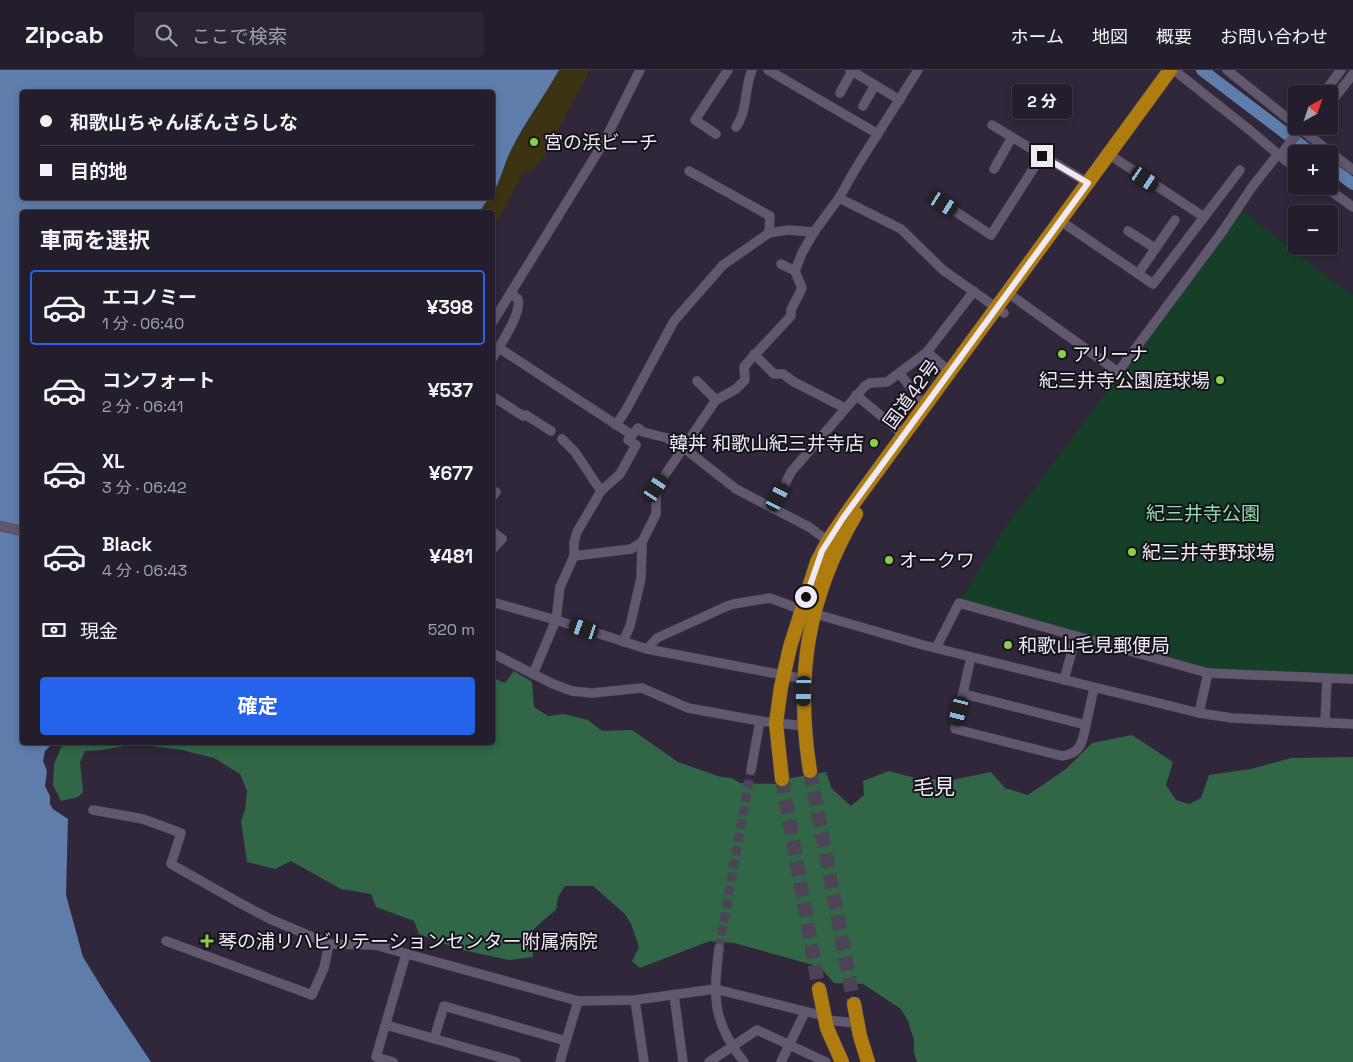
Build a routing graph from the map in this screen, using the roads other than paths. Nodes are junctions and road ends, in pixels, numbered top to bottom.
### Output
1 (640, 70) edge
2 (728, 70) edge
3 (752, 70) edge
4 (768, 70) edge
5 (918, 70) edge
6 (1227, 70) edge
7 (1340, 70) edge
8 (851, 71) edge
9 (1177, 71) edge
10 (1353, 74) edge
11 (875, 85) junction
12 (1329, 85) edge
13 (840, 93) dead end
14 (1338, 93) edge
15 (900, 100) junction
16 (863, 106) dead end
17 (1288, 118) edge
18 (992, 125) dead end
19 (736, 127) dead end
20 (716, 134) dead end
21 (878, 134) junction
22 (1296, 135) edge
23 (1310, 135) edge
24 (1012, 138) junction
25 (1280, 155) junction
26 (1042, 156) junction
27 (1116, 159) junction
28 (1288, 161) edge
29 (994, 169) dead end
30 (689, 170) dead end
31 (1240, 170) dead end
32 (1353, 170) edge
33 (1088, 183) junction
34 (1336, 195) edge
35 (839, 198) junction
36 (944, 204) dead end
37 (1353, 207) edge
38 (1204, 217) junction
39 (1176, 220) dead end
40 (1068, 226) junction
41 (1128, 231) dead end
42 (814, 232) junction
43 (769, 233) junction
44 (1155, 248) junction
45 (781, 264) dead end
46 (795, 271) junction
47 (1138, 274) junction
48 (974, 291) junction
49 (511, 293) junction
50 (1012, 295) junction
51 (1000, 310) junction
52 (495, 318) edge
53 (499, 348) junction
54 (927, 352) junction
55 (495, 354) edge
56 (754, 354) junction
57 (950, 372) junction
58 (900, 374) junction
59 (697, 381) dead end
60 (856, 395) junction
61 (918, 397) dead end
62 (495, 398) edge
63 (716, 400) junction
64 (845, 408) junction
65 (616, 425) junction
66 (551, 431) dead end
67 (632, 435) junction
68 (904, 435) junction
69 (562, 439) dead end
70 (684, 448) junction
71 (601, 491) junction
72 (773, 509) junction
73 (0, 526) edge
74 (20, 531) edge
75 (495, 533) edge
76 (828, 540) junction
77 (642, 542) junction
78 (495, 546) edge
79 (574, 556) junction
80 (495, 603) edge
81 (808, 611) junction
82 (556, 620) junction
83 (1076, 636) junction
84 (624, 642) junction
85 (936, 648) junction
86 (647, 649) junction
87 (495, 655) edge
88 (971, 657) junction
89 (1208, 673) junction
90 (533, 674) junction
91 (784, 675) junction
92 (1327, 678) junction
93 (804, 679) junction
94 (1353, 679) edge
95 (1064, 680) junction
96 (1094, 688) junction
97 (964, 694) junction
98 (1199, 713) junction
99 (760, 721) junction
100 (1325, 722) junction
101 (776, 723) junction
102 (1353, 724) edge
103 (1086, 725) junction
104 (804, 726) junction
105 (751, 770) tunnel mouth
106 (810, 772) tunnel mouth
107 (782, 779) tunnel mouth
108 (93, 810) dead end
109 (166, 941) dead end
110 (329, 944) junction
111 (719, 948) tunnel mouth
112 (406, 954) junction
113 (714, 986) junction
114 (819, 989) tunnel mouth
115 (674, 995) junction
116 (635, 1000) junction
117 (578, 1001) junction
118 (854, 1004) tunnel mouth
119 (805, 1012) junction
120 (824, 1018) junction
121 (857, 1023) junction
122 (386, 1025) junction
123 (434, 1039) junction
124 (566, 1041) junction
125 (789, 1044) junction
126 (732, 1047) junction
127 (393, 1062) edge
128 (516, 1062) edge
129 (560, 1062) edge
130 (644, 1062) edge
131 (683, 1062) edge
132 (709, 1062) edge
133 (744, 1062) edge
134 (781, 1062) edge
135 (826, 1062) edge
136 (842, 1062) edge
137 (868, 1062) edge

1 - 49 street
2 - 20 street
3 - 19 street
4 - 21 street
5 - 15 street
6 - 17 street
7 - 12 street
8 - 11 street
8 - 13 street
9 - 25 street
9 - 27 highway, 国道42号
9 - 33 highway, 国道42号
10 - 14 street
11 - 15 street
11 - 16 street
15 - 21 street
18 - 24 street
21 - 35 street
22 - 25 street
23 - 32 street
24 - 26 street
24 - 29 street
25 - 28 street
25 - 50 street
26 - 33 street
26 - 36 street
27 - 38 street
27 - 40 highway, 国道42号
30 - 43 street
31 - 38 street
33 - 50 highway, 国道42号
34 - 37 street
35 - 42 street
35 - 48 street
38 - 47 street
39 - 44 street
40 - 47 street
40 - 50 highway, 国道42号
41 - 44 street
42 - 43 street
42 - 46 street
43 - 65 street
44 - 47 street
45 - 46 street
46 - 56 street
48 - 51 street
48 - 54 street
49 - 52 street
49 - 53 street
50 - 51 highway, 国道42号
51 - 57 highway, 国道42号
51 - 81 highway, 国道42号
53 - 55 street
53 - 65 street
54 - 57 street
54 - 58 street
56 - 63 street
56 - 64 street
57 - 68 highway, 国道42号
58 - 60 street
58 - 61 street
59 - 63 street
60 - 64 street
60 - 68 street
62 - 66 street
63 - 70 street
64 - 72 street
65 - 67 street
67 - 70 street
67 - 71 street
68 - 76 highway, 国道42号
69 - 71 street
70 - 72 street
70 - 77 street
71 - 79 street
72 - 76 street
73 - 74 street
75 - 78 street
76 - 81 highway, 国道42号
77 - 79 street
77 - 84 street
79 - 82 street
80 - 82 street
81 - 85 street
81 - 86 street
81 - 91 highway, 国道42号
81 - 93 highway, 国道42号
82 - 84 street
82 - 90 street
83 - 85 street
83 - 89 street
83 - 95 street
84 - 86 street
85 - 88 street
86 - 91 street
87 - 90 street
88 - 95 street
88 - 97 street
89 - 92 street
89 - 98 street
90 - 99 street
91 - 93 street
91 - 101 highway, 国道42号
92 - 94 street
92 - 100 street
93 - 104 highway, 国道42号
95 - 96 street
96 - 98 street
96 - 103 street
97 - 103 street
97 - 103 street
98 - 100 street
99 - 101 street
99 - 105 street
100 - 102 street
101 - 104 street
101 - 107 highway, 国道42号
104 - 106 highway, 国道42号
108 - 110 street
109 - 110 street
110 - 112 street
111 - 113 street
112 - 117 street
112 - 122 street
113 - 115 street
113 - 119 street
113 - 126 street
114 - 120 highway
115 - 116 street
115 - 131 street
116 - 117 street
116 - 130 street
117 - 124 street
118 - 121 highway
119 - 120 street
119 - 125 street
120 - 121 street
120 - 136 highway
121 - 137 highway
122 - 123 street
122 - 127 street
123 - 124 street
123 - 128 street
124 - 129 street
125 - 126 street
125 - 134 street
125 - 135 street
126 - 132 street
126 - 133 street

